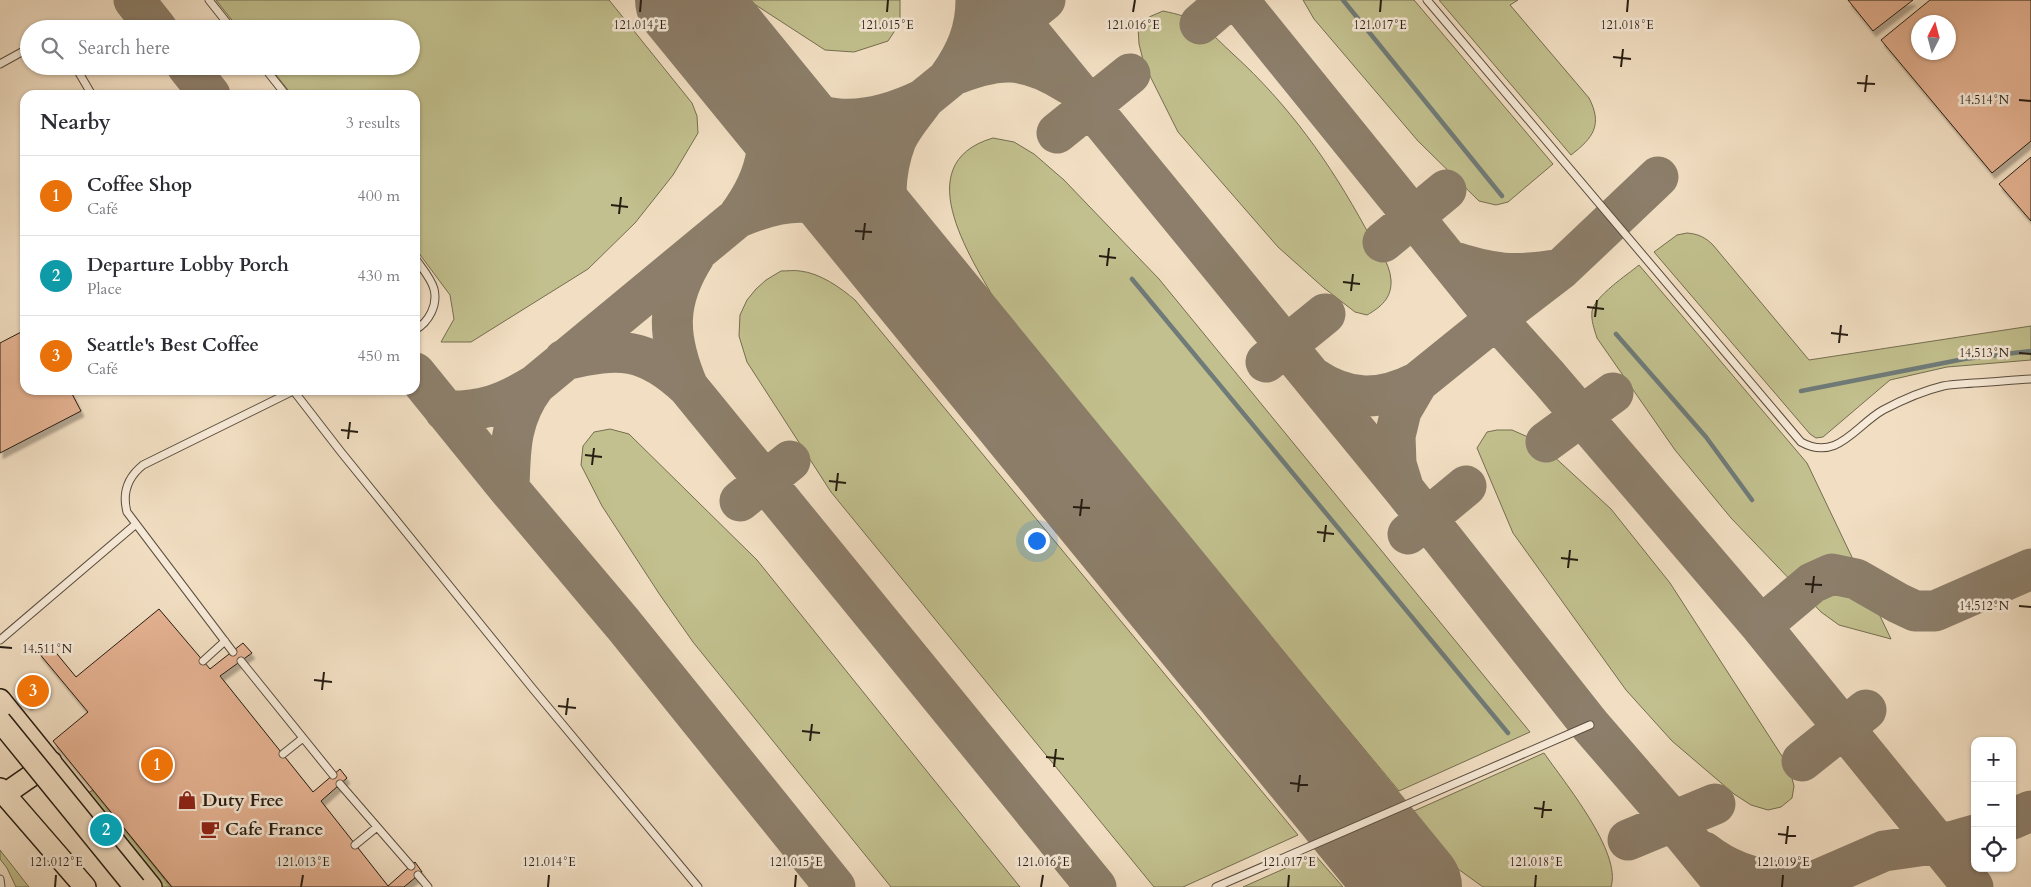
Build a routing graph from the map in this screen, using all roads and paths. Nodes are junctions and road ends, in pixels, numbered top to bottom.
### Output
1 (210, 0) edge
2 (1427, 0) edge
3 (225, 20) edge
4 (20, 53) edge
5 (0, 64) edge
6 (80, 75) edge
7 (270, 75) edge
8 (89, 90) edge
9 (282, 90) edge
10 (420, 266) edge
11 (420, 327) edge
12 (2031, 379) edge
13 (284, 395) edge
14 (298, 395) edge
15 (136, 524) junction
16 (0, 640) edge
17 (225, 641) junction
18 (233, 652) dead end
19 (203, 661) dead end
20 (241, 661) dead end
21 (0, 700) edge
22 (0, 721) edge
23 (1590, 725) dead end
24 (303, 738) junction
25 (283, 754) dead end
26 (50, 762) junction
27 (333, 775) dead end
28 (340, 784) dead end
29 (2, 792) edge
30 (377, 826) junction
31 (355, 845) dead end
32 (411, 866) dead end
33 (418, 875) dead end
34 (0, 879) edge
35 (1, 887) edge
36 (84, 887) edge
37 (135, 887) edge
38 (151, 887) edge
39 (428, 887) edge
40 (698, 887) edge
41 (1216, 887) edge

1 - 3 lane
2 - 12 lane
4 - 5 lane
6 - 8 lane
7 - 9 lane
10 - 11 lane
13 - 15 lane
14 - 40 lane
15 - 16 lane
15 - 17 lane
17 - 18 lane
17 - 19 lane
20 - 24 lane
21 - 26 main road
22 - 37 main road, bridge
23 - 41 lane
24 - 25 lane
24 - 27 lane
26 - 29 main road
26 - 38 main road
28 - 30 lane
29 - 36 main road
30 - 31 lane
30 - 32 lane
33 - 39 lane
34 - 35 lane

